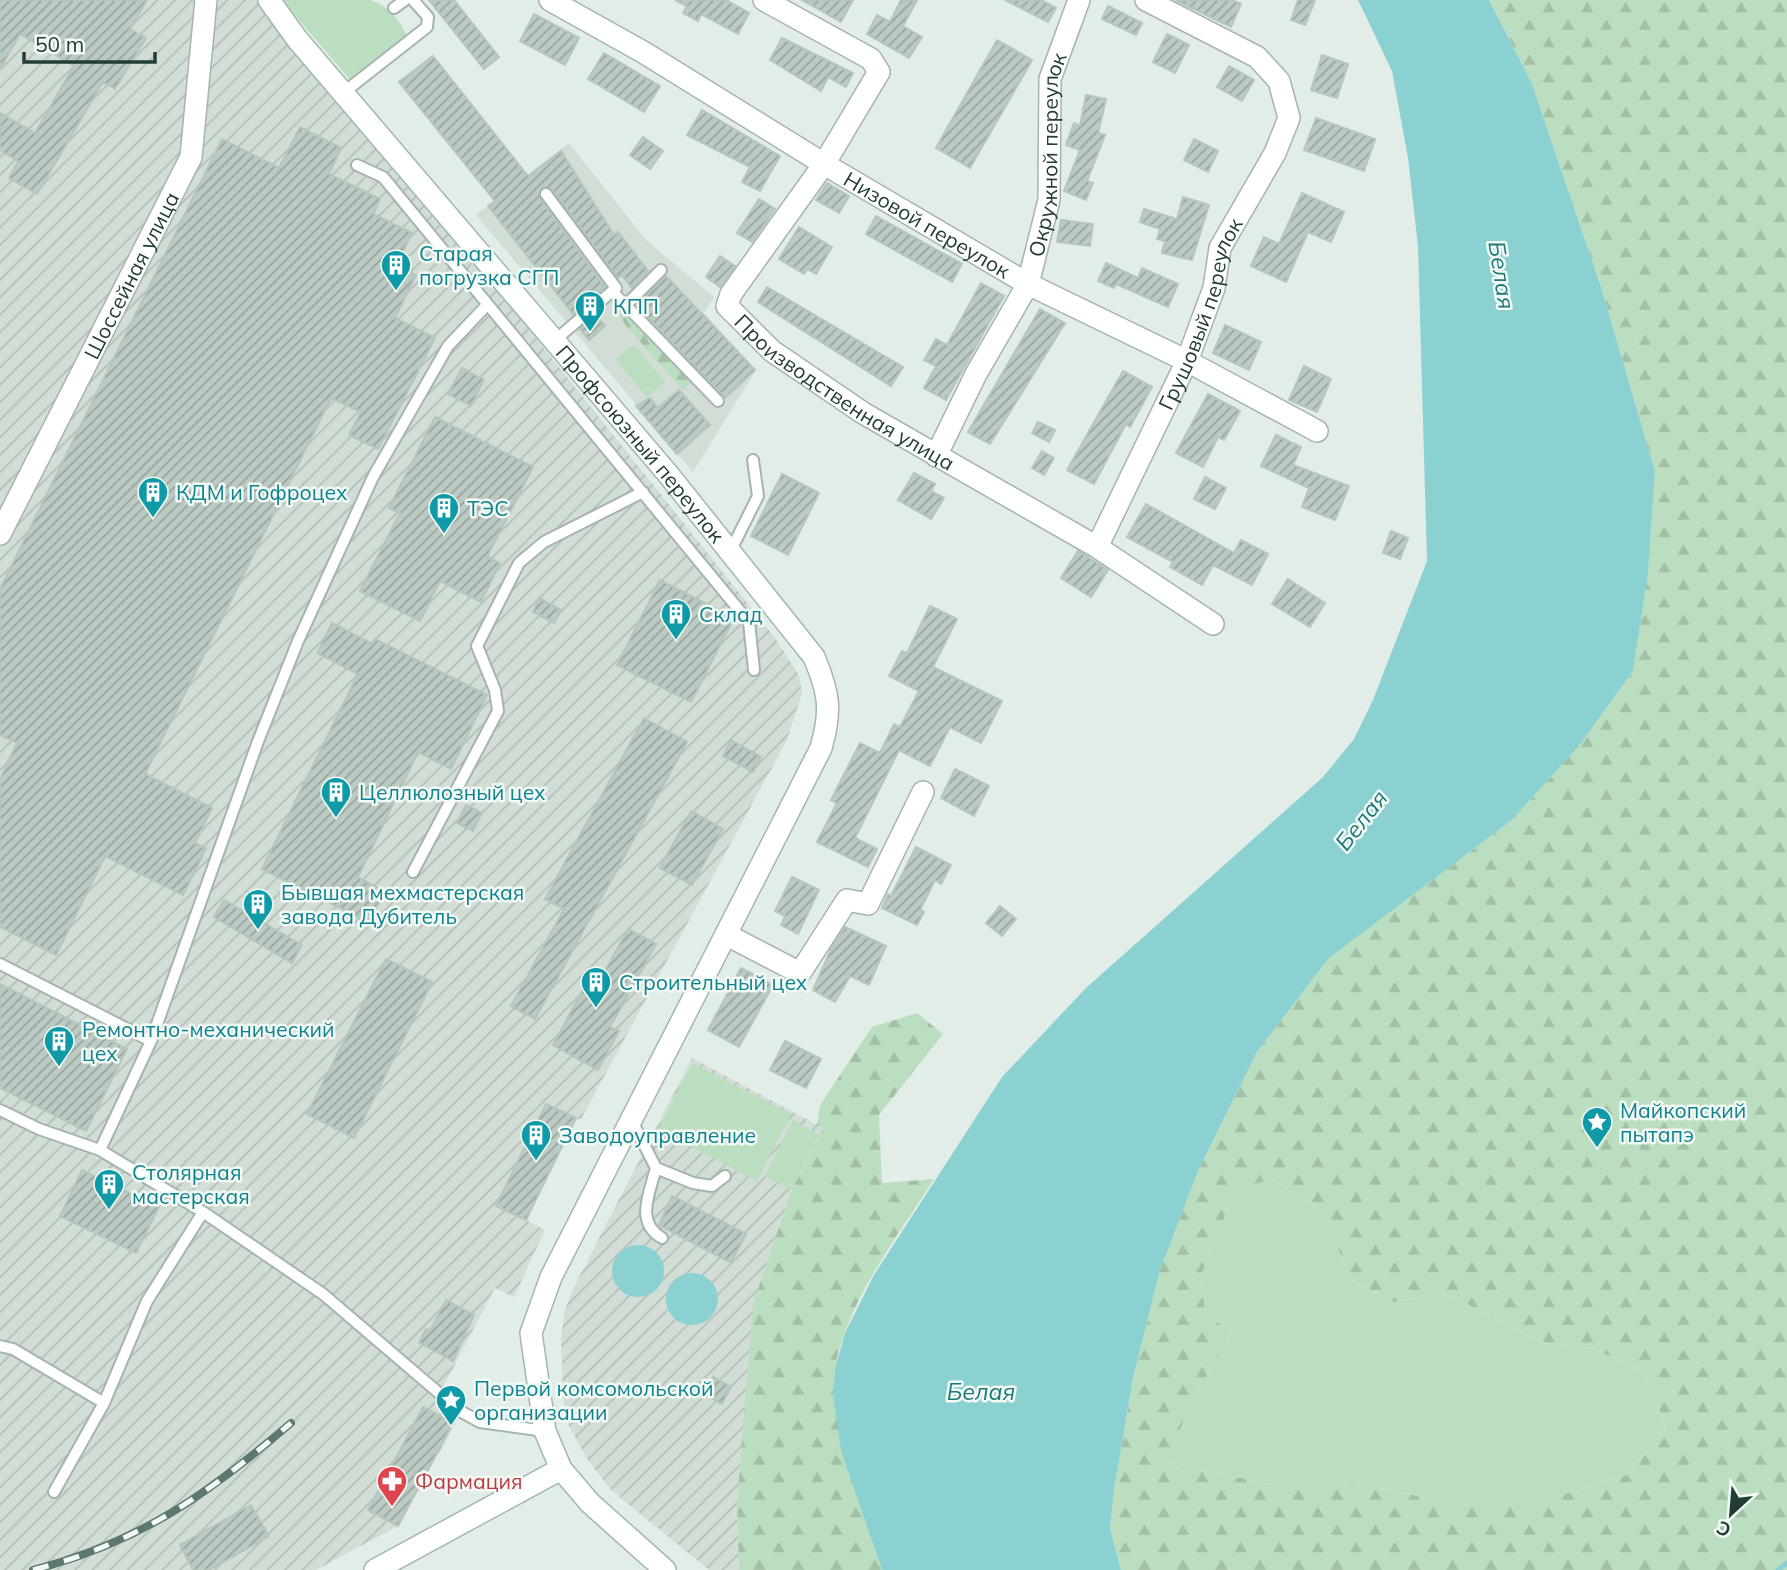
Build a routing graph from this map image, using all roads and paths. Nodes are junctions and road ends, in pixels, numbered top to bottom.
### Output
1 (206, 0) edge
2 (269, 0) edge
3 (405, 0) edge
4 (413, 0) edge
5 (550, 0) edge
6 (764, 0) edge
7 (1079, 0) edge
8 (1146, 0) edge
9 (394, 9) dead end
10 (343, 93) junction
11 (824, 164) junction
12 (357, 165) dead end
13 (546, 194) dead end
14 (661, 270) dead end
15 (1028, 284) junction
16 (612, 291) junction
17 (626, 304) junction
18 (486, 306) junction
19 (554, 341) junction
20 (1187, 361) junction
21 (718, 401) dead end
22 (1317, 431) dead end
23 (936, 456) junction
24 (753, 460) dead end
25 (643, 492) junction
26 (0, 534) edge
27 (1097, 547) junction
28 (730, 552) junction
29 (1213, 624) dead end
30 (754, 670) dead end
31 (923, 792) dead end
32 (412, 872) dead end
33 (727, 935) junction
34 (0, 964) edge
35 (151, 1041) junction
36 (0, 1110) edge
37 (632, 1121) junction
38 (100, 1150) junction
39 (656, 1168) junction
40 (725, 1175) dead end
41 (202, 1212) junction
42 (663, 1238) dead end
43 (0, 1346) edge
44 (104, 1403) junction
45 (545, 1431) junction
46 (561, 1469) junction
47 (54, 1492) dead end
48 (375, 1570) edge
49 (665, 1570) edge

1 - 26 street, Шоссейная улица
2 - 10 street, Профсоюзный переулок
3 - 9 lane
4 - 10 lane
5 - 11 street, Низовой переулок
6 - 11 street, Производственная улица
7 - 15 street, Окружной переулок
8 - 20 street, Грушовый переулок
10 - 19 street, Профсоюзный переулок
11 - 15 street, Низовой переулок
11 - 23 street, Производственная улица
12 - 18 lane
13 - 16 lane
14 - 17 lane
15 - 20 street, Низовой переулок
15 - 23 street, Окружной переулок
16 - 17 lane
16 - 19 lane
17 - 21 lane
18 - 25 lane
18 - 35 lane
19 - 28 street, Профсоюзный переулок
20 - 22 street, Низовой переулок
20 - 27 street, Грушовый переулок
23 - 27 street, Производственная улица
24 - 28 lane
25 - 30 lane
25 - 32 lane
27 - 29 street, Производственная улица
28 - 33 street, Профсоюзный переулок
31 - 33 street
33 - 37 street, Профсоюзный переулок
34 - 35 lane
35 - 38 lane
36 - 38 lane
37 - 39 lane
37 - 45 street, Профсоюзный переулок
38 - 41 lane
39 - 40 lane
39 - 42 lane
41 - 44 lane
41 - 45 lane
43 - 44 lane
44 - 47 lane
45 - 46 street, Профсоюзный переулок
46 - 48 street
46 - 49 street, Профсоюзный переулок

